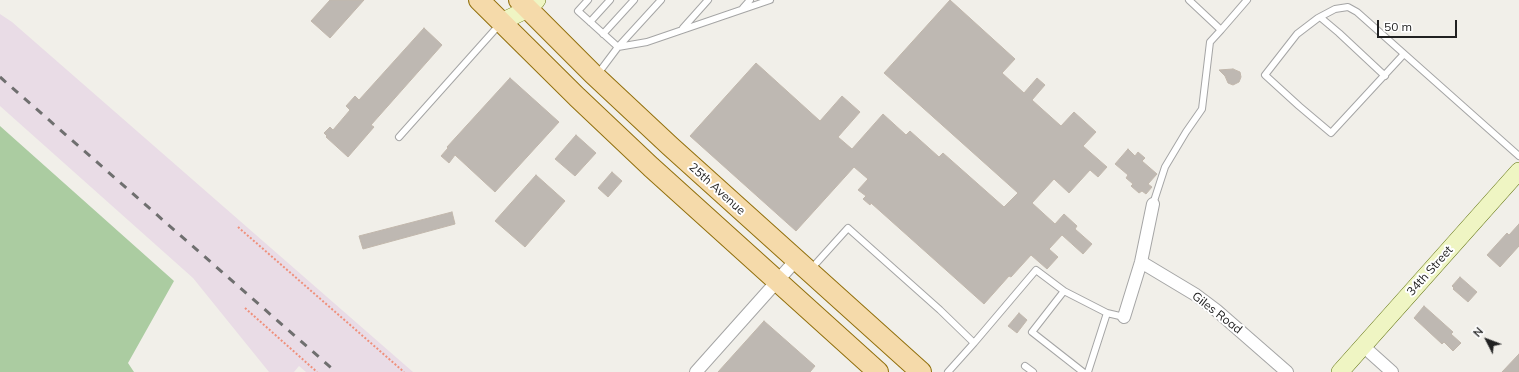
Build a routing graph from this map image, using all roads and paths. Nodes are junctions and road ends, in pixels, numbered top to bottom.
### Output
1 (479, 0) edge
2 (588, 0) edge
3 (610, 0) edge
4 (634, 0) edge
5 (661, 0) edge
6 (708, 0) edge
7 (750, 0) edge
8 (770, 0) edge
9 (1189, 0) edge
10 (1247, 0) edge
11 (524, 2) edge
12 (742, 9) junction
13 (1320, 17) junction
14 (501, 22) junction
15 (590, 22) junction
16 (682, 30) junction
17 (1221, 30) junction
18 (603, 34) junction
19 (618, 47) junction
20 (1404, 54) junction
21 (596, 76) junction
22 (1385, 76) junction
23 (399, 138) dead end
24 (670, 146) junction
25 (1519, 156) edge
26 (651, 167) junction
27 (1519, 171) edge
28 (1153, 204) joint
29 (238, 227) dead end
30 (1141, 262) junction
31 (802, 266) junction
32 (777, 282) junction
33 (1064, 291) junction
34 (245, 308) dead end
35 (1107, 313) junction
36 (1124, 316) joint
37 (974, 343) junction
38 (1363, 346) junction
39 (1025, 366) dead end
40 (317, 372) edge
41 (404, 372) edge
42 (696, 372) edge
43 (878, 372) edge
44 (921, 372) edge
45 (948, 372) edge
46 (1032, 372) edge
47 (1083, 372) edge
48 (1088, 372) edge
49 (1287, 372) edge
50 (1340, 372) edge
51 (1392, 372) edge

1 - 14 main road
2 - 15 lane
3 - 15 lane
4 - 18 lane
5 - 19 lane
6 - 16 lane
7 - 12 lane
8 - 12 lane
9 - 17 lane
10 - 17 lane
11 - 14 street
11 - 21 main road, 25th Avenue
12 - 16 lane
13 - 20 lane
13 - 22 lane
13 - 22 lane
14 - 23 lane
14 - 26 main road
15 - 18 lane
16 - 19 lane
17 - 28 lane
18 - 19 lane
19 - 21 lane
20 - 22 lane
20 - 25 lane
21 - 24 main road, 25th Avenue
24 - 26 main road
24 - 31 main road, 25th Avenue
26 - 32 main road
27 - 38 street, 34th Street
28 - 30 street
29 - 41 path
30 - 36 street
30 - 49 street, Giles Road
31 - 32 street
31 - 37 lane
31 - 44 main road, 25th Avenue
32 - 42 street
32 - 43 main road
33 - 35 lane
33 - 37 lane
33 - 47 lane
34 - 40 path
35 - 36 lane
35 - 48 lane
37 - 45 lane
38 - 50 street, 34th Street
38 - 51 street
39 - 46 lane

